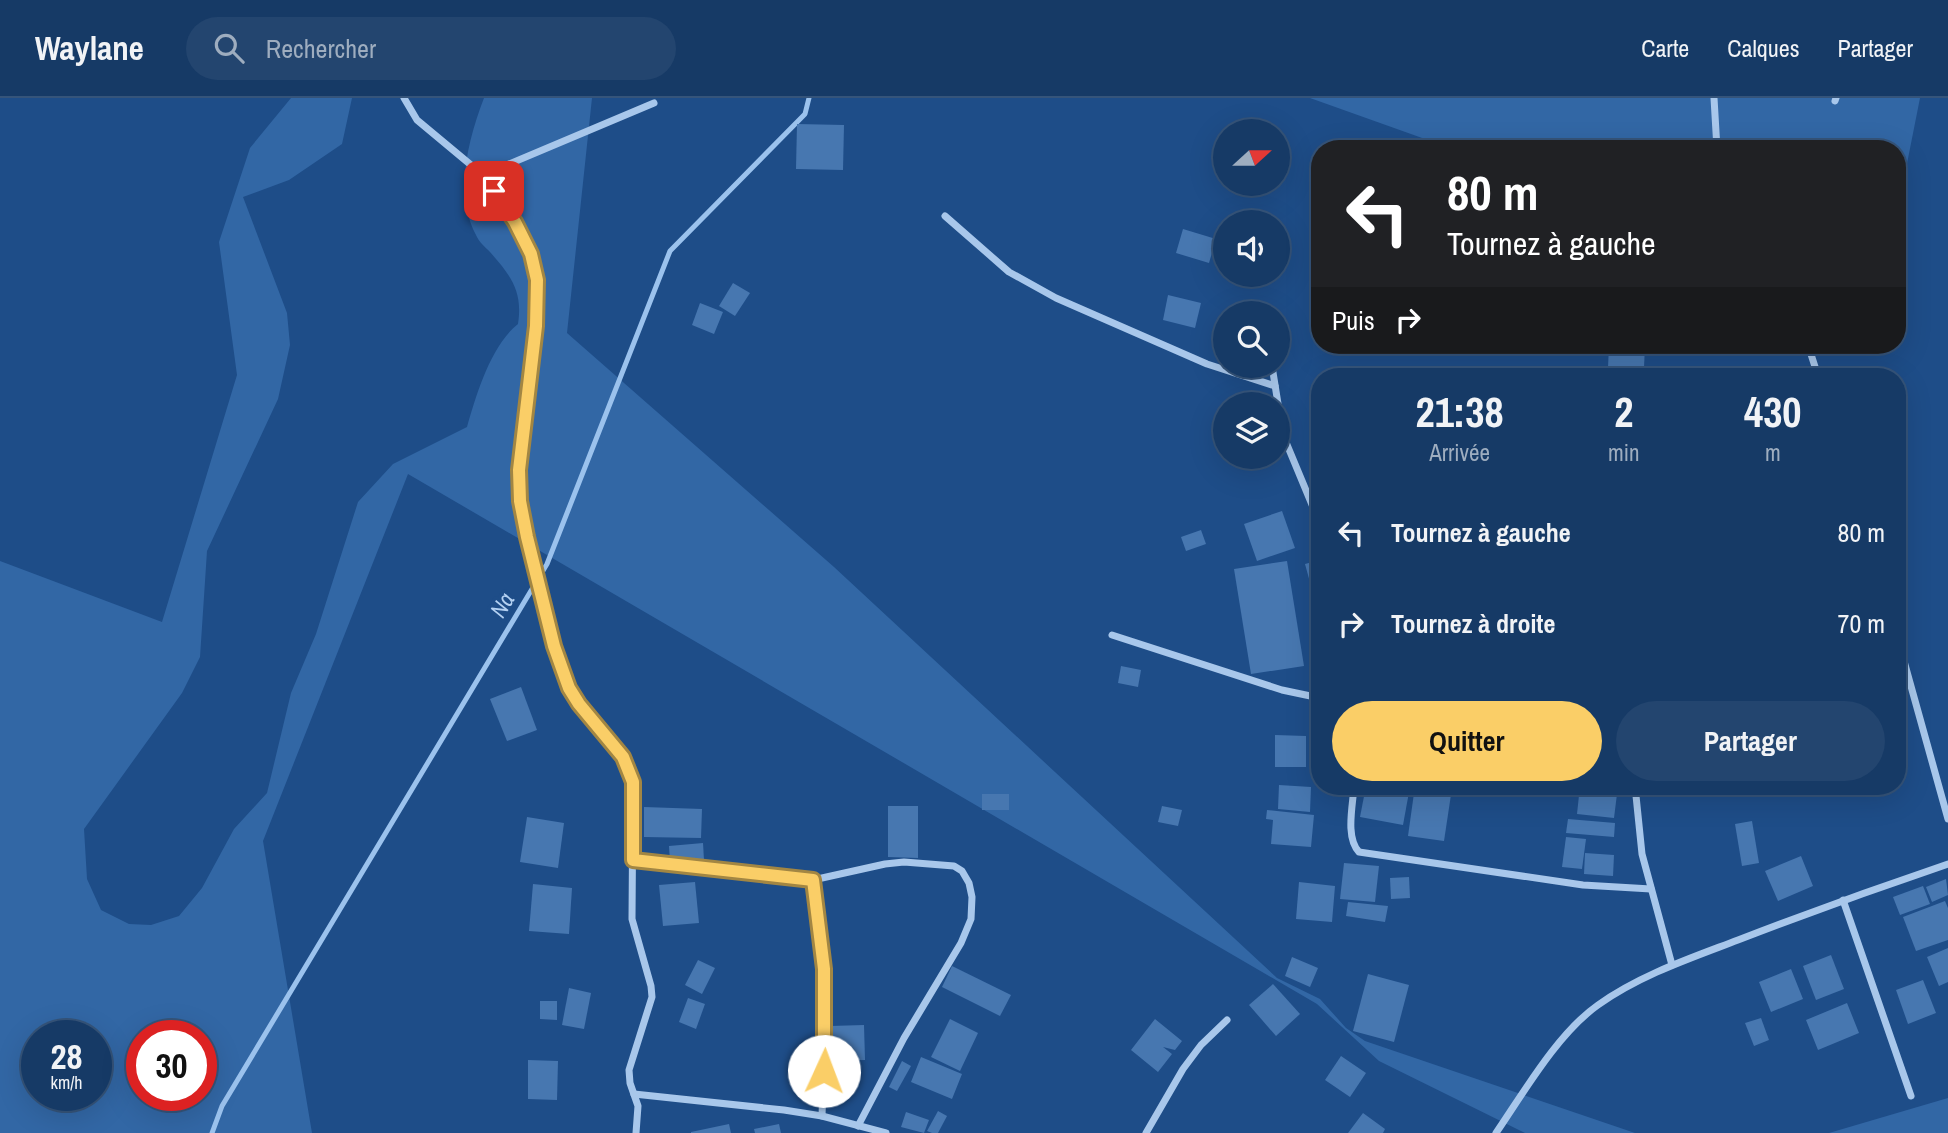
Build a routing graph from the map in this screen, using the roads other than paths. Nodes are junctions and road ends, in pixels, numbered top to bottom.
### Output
1 (404, 98) edge
2 (1714, 98) edge
3 (653, 103) dead end
4 (1716, 140) edge
5 (483, 175) junction
6 (945, 216) dead end
7 (1274, 378) edge
8 (1275, 386) junction
9 (1311, 503) edge
10 (1112, 635) dead end
11 (1906, 668) edge
12 (1311, 696) edge
13 (1353, 795) edge
14 (1636, 795) edge
15 (1948, 819) edge
16 (633, 860) junction
17 (1948, 864) edge
18 (813, 880) junction
19 (1651, 889) junction
20 (1843, 900) junction
21 (1672, 965) junction
22 (1227, 1020) dead end
23 (634, 1094) junction
24 (1911, 1096) dead end
25 (822, 1116) junction
26 (858, 1126) junction
27 (636, 1133) edge
28 (886, 1133) edge
29 (1146, 1133) edge
30 (1496, 1133) edge

1 - 5 street
2 - 4 street
3 - 5 street
5 - 16 street
6 - 8 street
7 - 8 street
8 - 9 street
10 - 12 street
11 - 15 street
13 - 19 street
14 - 19 street
16 - 18 street
16 - 23 street
17 - 20 street
18 - 25 street
18 - 26 street
19 - 21 street
20 - 21 street
20 - 24 street
21 - 30 street
22 - 29 street
23 - 25 street
23 - 27 street
25 - 26 street
26 - 28 street

